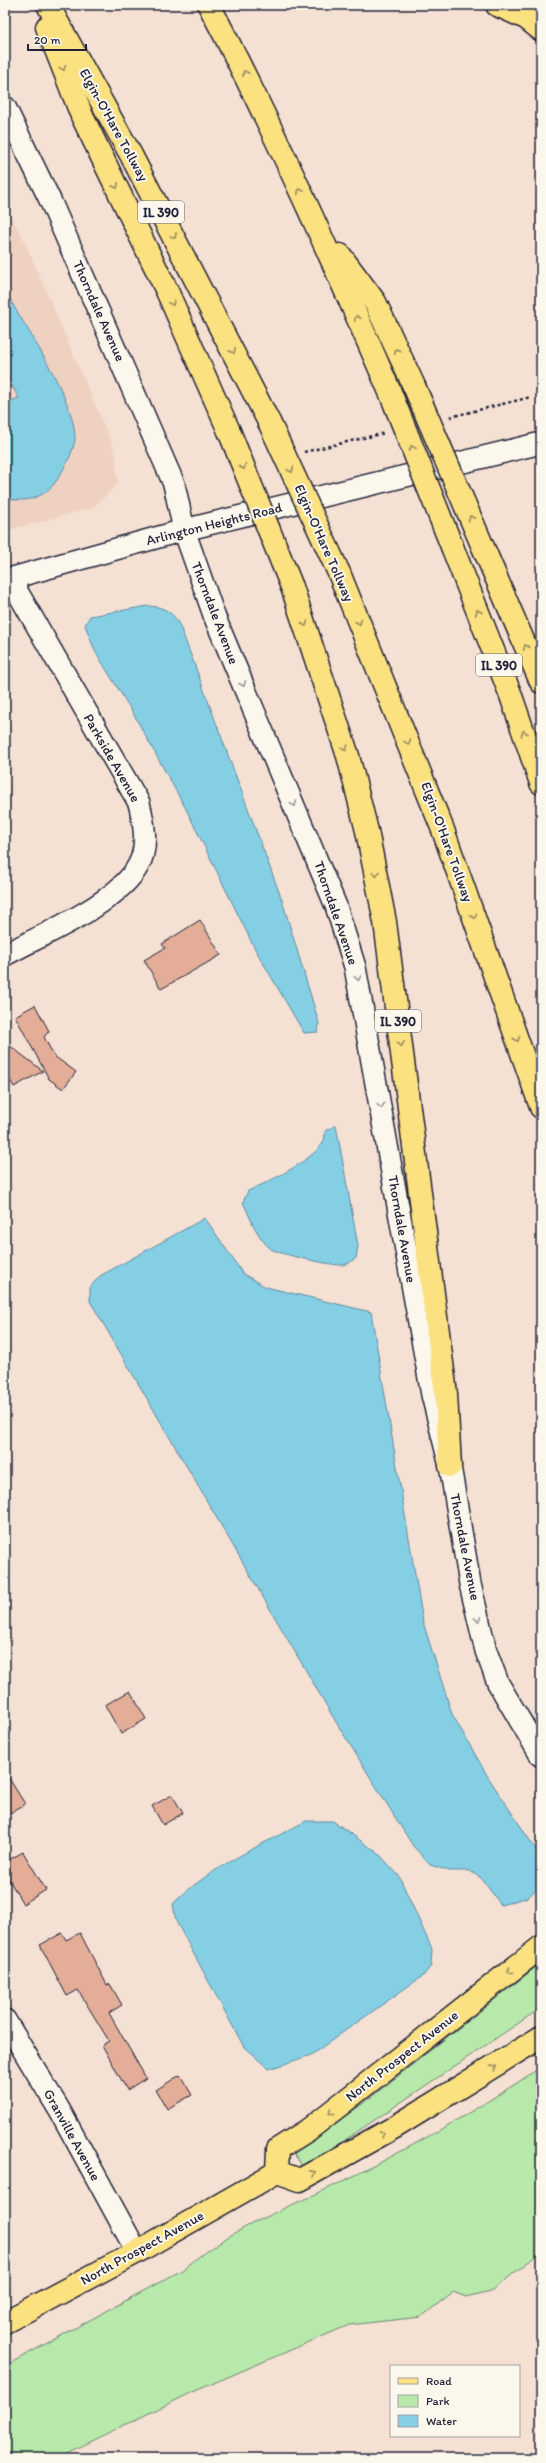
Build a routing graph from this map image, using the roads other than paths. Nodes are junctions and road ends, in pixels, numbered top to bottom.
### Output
1 (39, 5) edge
2 (48, 5) edge
3 (209, 5) edge
4 (496, 5) edge
5 (541, 30) edge
6 (5, 107) edge
7 (317, 226) junction
8 (541, 443) edge
9 (184, 530) junction
10 (8, 579) edge
11 (541, 682) edge
12 (541, 783) edge
13 (5, 955) edge
14 (541, 1107) edge
15 (450, 1466) junction
16 (541, 1756) edge
17 (541, 1947) edge
18 (5, 2020) edge
19 (541, 2037) edge
20 (277, 2172) junction
21 (137, 2252) junction
22 (5, 2322) edge

1 -> 15 main road, IL 390, bridge
2 -> 14 main road, Elgin-O'Hare Tollway / IL 390, bridge
7 -> 3 main road, IL 390
4 - 5 main road
6 - 9 street, Thorndale Avenue
11 -> 7 main road, bridge
12 -> 7 main road, IL 390, bridge
8 - 9 street, Arlington Heights Road
9 - 10 street, Arlington Heights Road
9 -> 15 street, Thorndale Avenue
10 - 13 street, Parkside Avenue
15 -> 16 street, Thorndale Avenue
17 -> 20 main road, North Prospect Avenue
18 - 21 street, Granville Avenue
20 -> 19 main road
20 - 21 main road, North Prospect Avenue
21 - 22 main road, North Prospect Avenue

